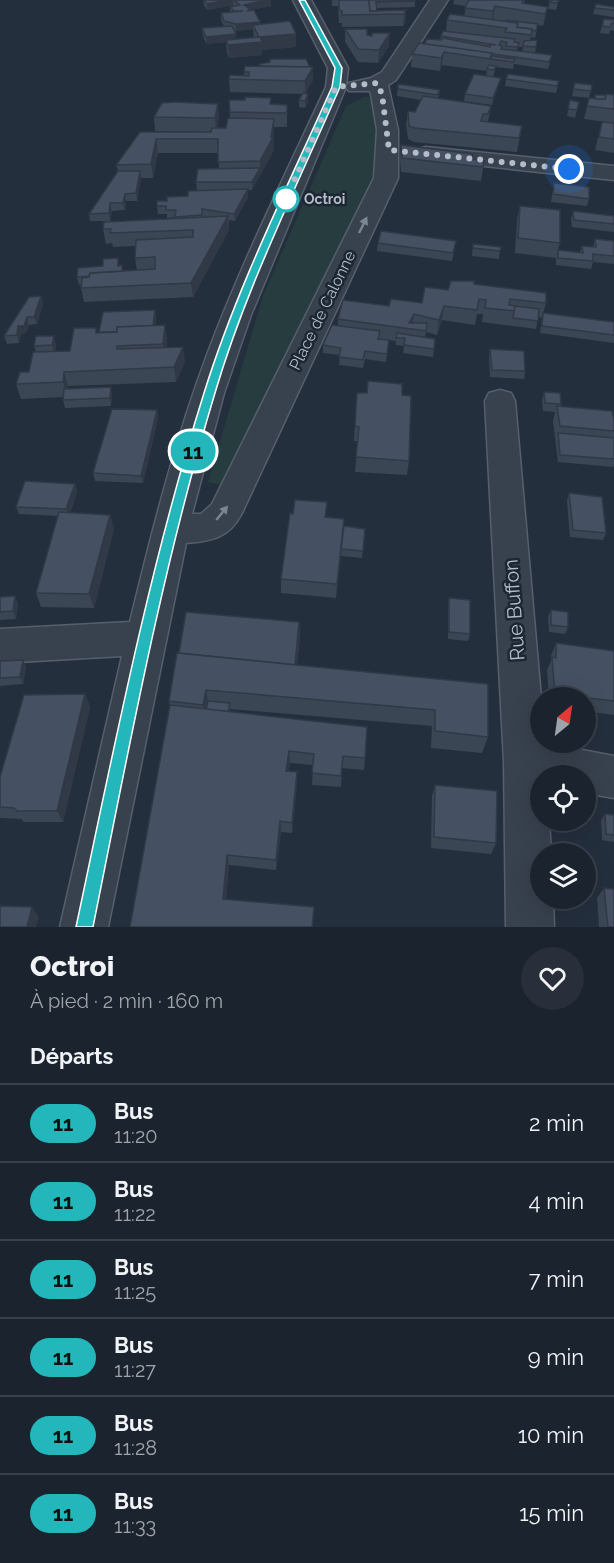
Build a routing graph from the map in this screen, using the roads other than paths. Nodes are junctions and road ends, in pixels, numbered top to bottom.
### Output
1 (302, 0) edge
2 (439, 0) edge
3 (377, 83) junction
4 (336, 87) junction
5 (389, 150) junction
6 (614, 173) edge
7 (500, 401) dead end
8 (170, 530) junction
9 (144, 638) junction
10 (0, 646) edge
11 (525, 762) junction
12 (614, 777) edge
13 (84, 927) edge
14 (531, 927) edge

1 - 4 street
2 - 3 street
3 - 4 street
3 - 5 street, Place de Calonne
4 - 8 street
5 - 6 street
8 -> 5 street, Place de Calonne
7 - 11 street, Rue Buffon
8 - 9 street
9 - 10 street
9 - 13 street
11 - 12 street
11 - 14 street, Rue Buffon

